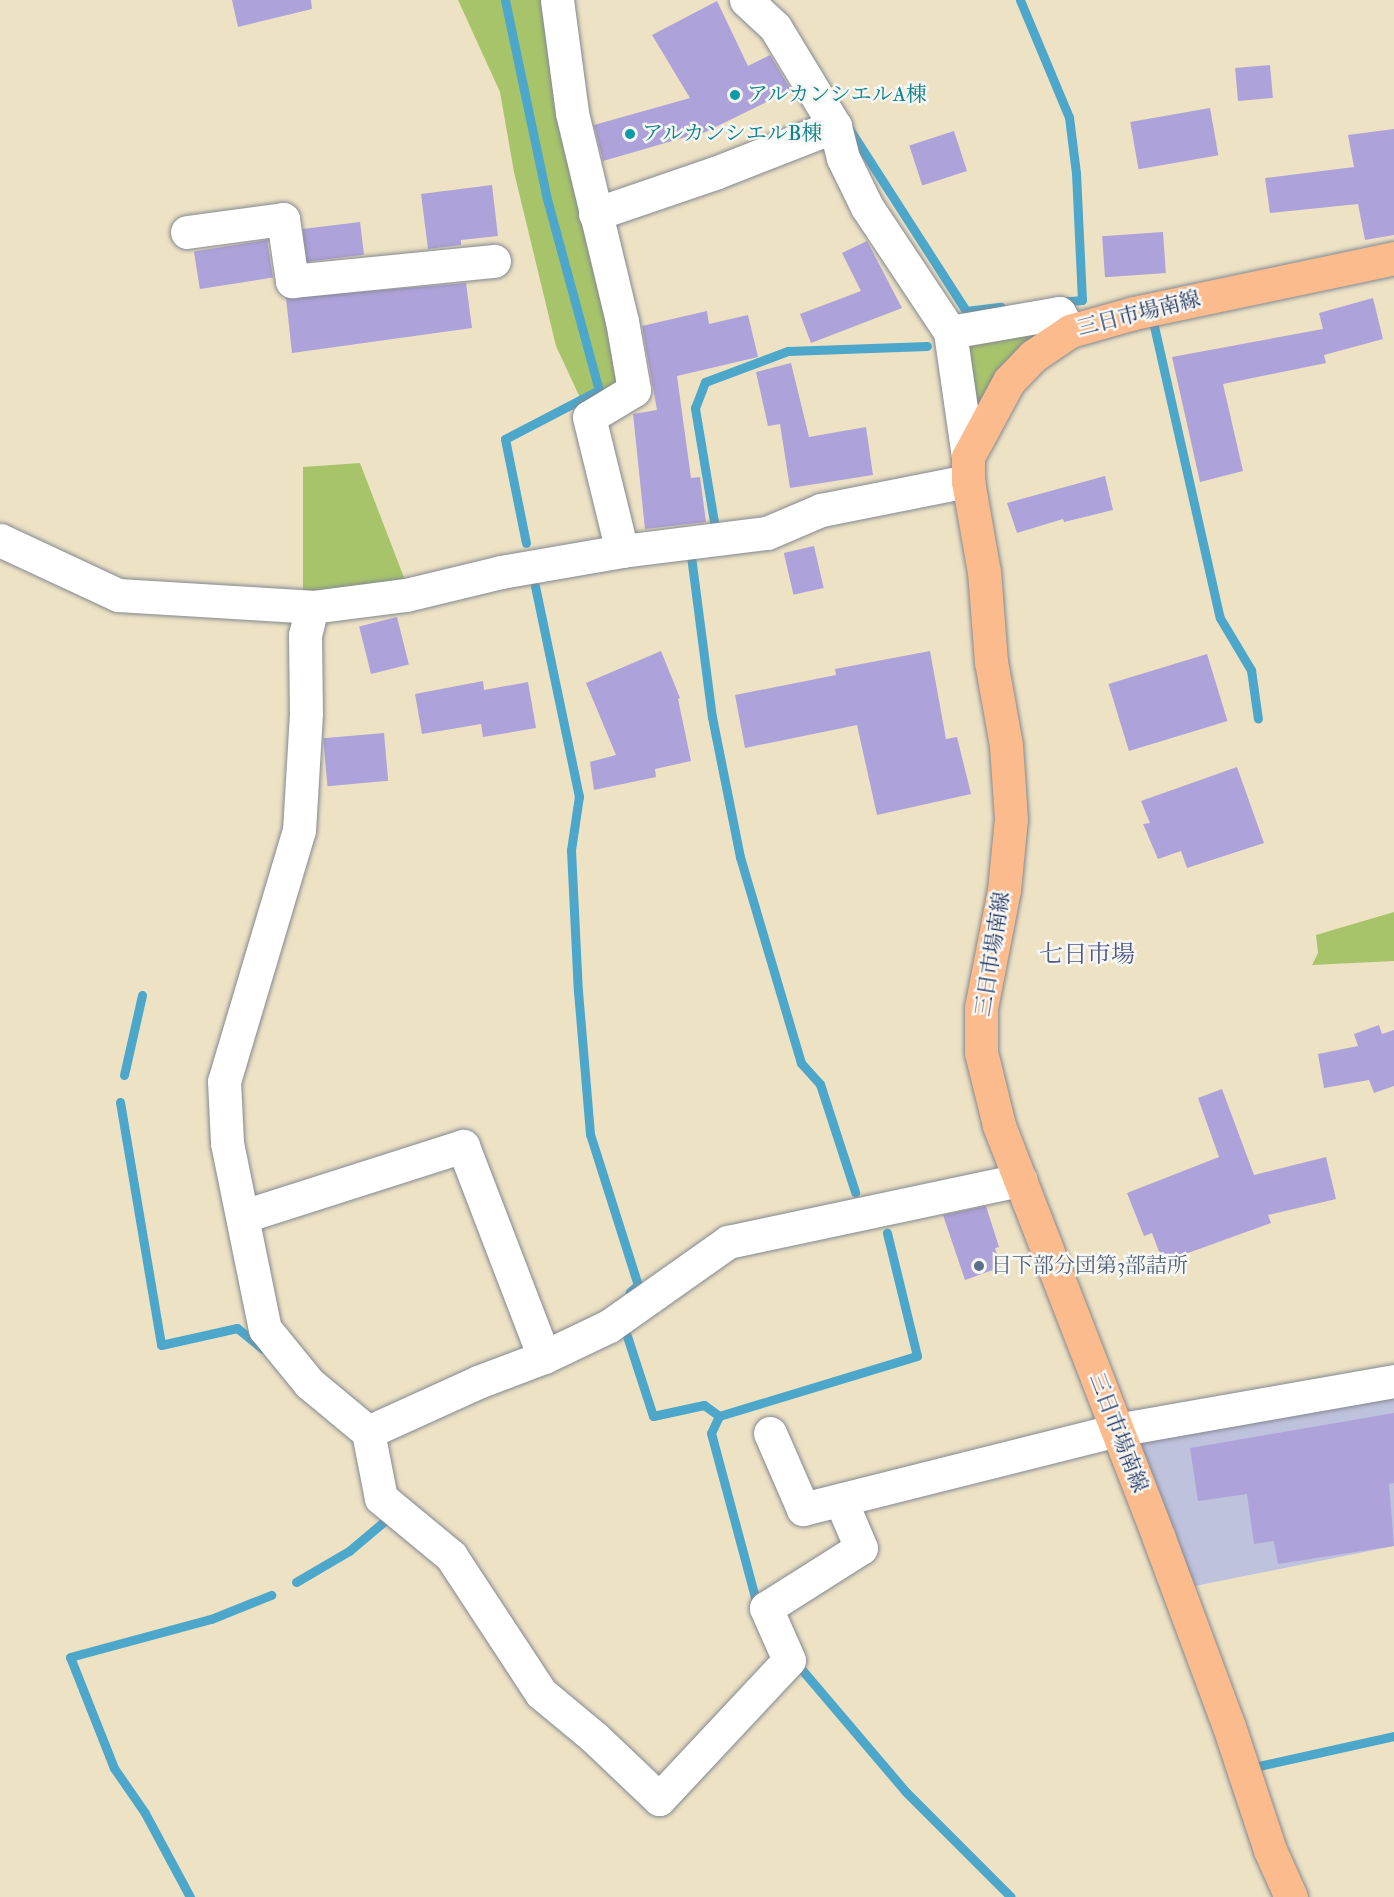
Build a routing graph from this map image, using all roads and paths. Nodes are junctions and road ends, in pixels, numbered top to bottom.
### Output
1 (557, 0) edge
2 (746, 0) edge
3 (835, 126) junction
4 (596, 214) junction
5 (187, 232) dead end
6 (1394, 258) edge
7 (494, 261) dead end
8 (1070, 331) junction
9 (950, 332) junction
10 (968, 469) junction
11 (0, 540) edge
12 (622, 550) junction
13 (312, 607) junction
14 (1020, 1180) junction
15 (243, 1216) junction
16 (544, 1357) junction
17 (1394, 1381) edge
18 (1117, 1430) junction
19 (368, 1432) junction
20 (770, 1433) dead end
21 (841, 1502) junction
22 (1291, 1897) edge

1 - 4 street
2 - 3 street
3 - 4 street
3 - 9 street
4 - 12 street
5 - 7 street
6 - 8 main road, 三日市場南線
8 - 9 street
8 - 10 main road, 三日市場南線
9 - 10 street
10 - 12 street
10 - 14 main road, 三日市場南線
11 - 13 street
12 - 13 street
13 - 15 street
14 - 16 street
14 - 18 main road, 三日市場南線
15 - 16 street
15 - 19 street
16 - 19 street
17 - 18 street
18 - 21 street
18 - 22 main road, 三日市場南線
19 - 21 street
20 - 21 street

